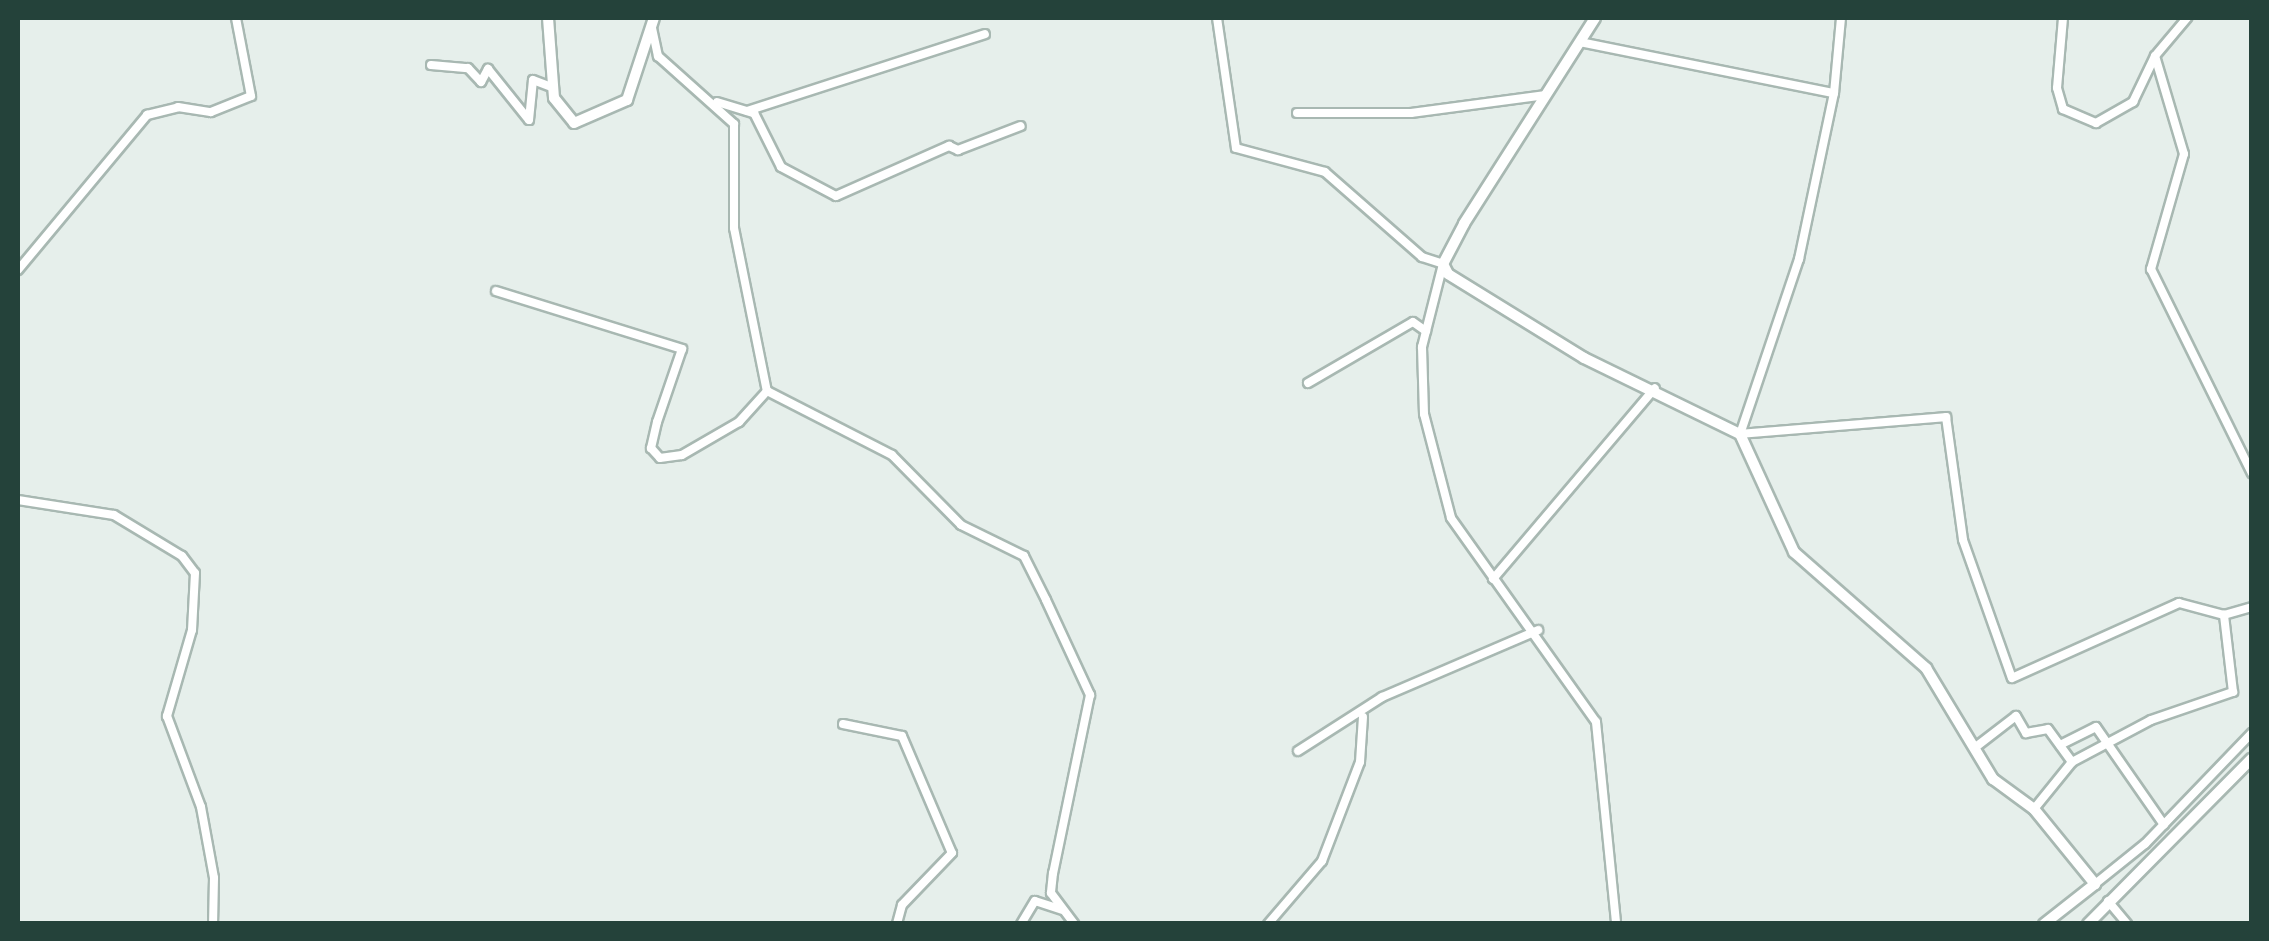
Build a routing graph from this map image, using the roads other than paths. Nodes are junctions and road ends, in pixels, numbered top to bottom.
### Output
1 (236, 18) edge
2 (548, 18) edge
3 (1217, 18) edge
4 (1595, 18) edge
5 (1840, 18) edge
6 (2063, 18) edge
7 (2187, 18) edge
8 (653, 20) edge
9 (985, 34) dead end
10 (1580, 42) junction
11 (2154, 56) junction
12 (431, 65) dead end
13 (551, 87) junction
14 (1834, 93) junction
15 (1546, 95) junction
16 (717, 102) junction
17 (747, 110) junction
18 (1297, 113) dead end
19 (1022, 126) dead end
20 (1443, 264) junction
21 (18, 270) edge
22 (496, 291) dead end
23 (1426, 330) junction
24 (1308, 383) dead end
25 (1655, 388) junction
26 (767, 391) junction
27 (1740, 434) junction
28 (2252, 472) edge
29 (18, 500) edge
30 (1493, 579) junction
31 (2252, 607) edge
32 (2224, 616) junction
33 (1538, 630) junction
34 (1363, 716) dead end
35 (843, 724) dead end
36 (2252, 733) edge
37 (2106, 744) junction
38 (2060, 745) junction
39 (1977, 746) junction
40 (1298, 751) dead end
41 (2252, 758) edge
42 (2072, 762) junction
43 (2034, 810) junction
44 (2164, 825) junction
45 (2094, 884) junction
46 (2108, 900) junction
47 (1066, 912) junction
48 (213, 924) edge
49 (897, 924) edge
50 (1021, 924) edge
51 (1074, 924) edge
52 (1268, 924) edge
53 (1616, 924) edge
54 (2044, 924) edge
55 (2088, 924) edge
56 (2127, 924) edge

1 - 21 street
2 - 13 street
3 - 20 street
4 - 10 street
5 - 14 street
6 - 11 street
7 - 11 street
8 - 13 street
8 - 16 street
9 - 17 street
10 - 14 street
10 - 15 street
11 - 28 street
12 - 13 street
14 - 27 street
15 - 18 street
15 - 20 street
16 - 17 street
16 - 26 street
17 - 19 street
20 - 23 street
20 - 25 street
22 - 26 street
23 - 24 street
23 - 30 street
25 - 27 street
25 - 30 street
26 - 47 street
27 - 32 street
27 - 39 street
29 - 48 street
30 - 33 street
31 - 32 street
32 - 37 street
33 - 40 street
33 - 53 street
34 - 52 street
35 - 49 street
36 - 44 street
37 - 38 street
37 - 42 street
37 - 44 street
38 - 39 street
38 - 42 street
39 - 43 street
41 - 46 street
42 - 43 street
43 - 45 street
44 - 45 street
45 - 54 street
46 - 55 street
46 - 56 street
47 - 50 street
47 - 51 street

